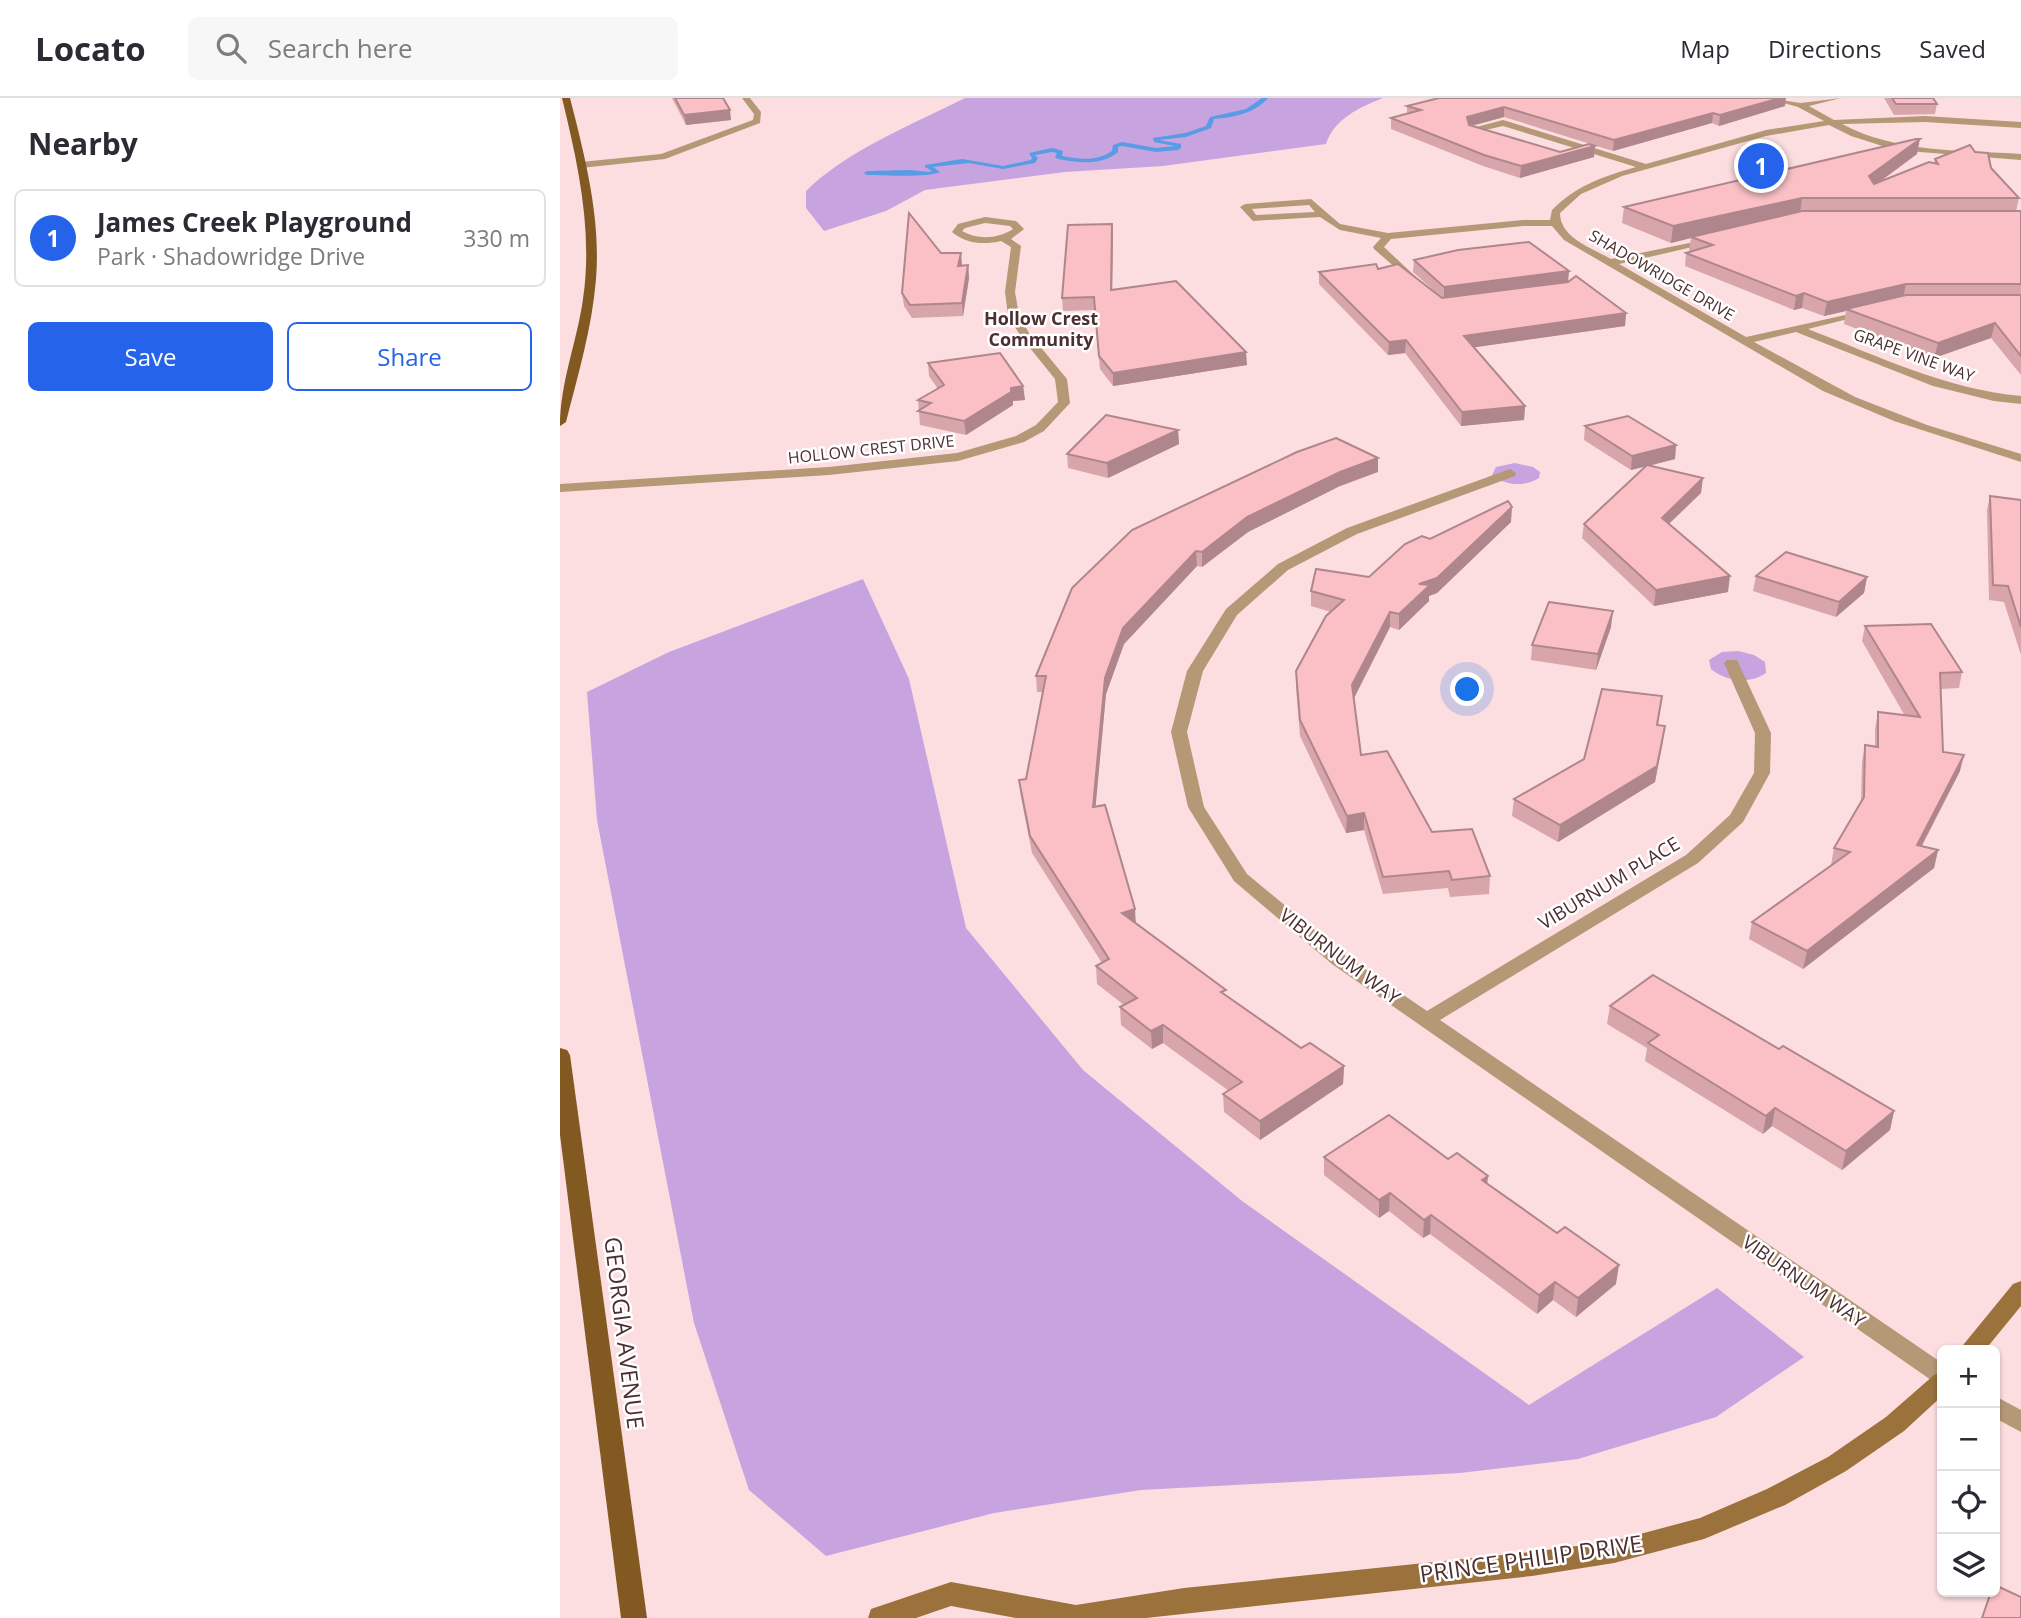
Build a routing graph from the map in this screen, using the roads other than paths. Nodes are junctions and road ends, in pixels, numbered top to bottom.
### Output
1 (566, 98) edge
2 (746, 98) edge
3 (1769, 98) edge
4 (1837, 98) edge
5 (1801, 105) junction
6 (1836, 123) junction
7 (2021, 125) edge
8 (1497, 138) edge
9 (1589, 149) junction
10 (1569, 154) edge
11 (2021, 158) edge
12 (581, 166) junction
13 (1646, 167) junction
14 (1323, 214) junction
15 (1555, 223) junction
16 (1388, 236) junction
17 (1722, 237) edge
18 (1003, 238) junction
19 (1609, 263) junction
20 (1423, 288) edge
21 (1883, 306) edge
22 (1799, 329) junction
23 (1744, 341) junction
24 (2021, 400) edge
25 (560, 422) edge
26 (2021, 458) edge
27 (1510, 473) dead end
28 (560, 488) edge
29 (1732, 663) dead end
30 (1426, 1020) junction
31 (560, 1055) edge
32 (2021, 1290) edge
33 (1975, 1345) edge
34 (1937, 1372) edge
35 (1937, 1386) edge
36 (1998, 1408) edge
37 (2021, 1422) edge
38 (634, 1618) edge
39 (881, 1618) edge
40 (1075, 1618) edge

1 - 12 main road
2 - 12 street
3 - 5 street
4 - 5 street
5 - 6 street
6 - 7 street
6 - 11 street
6 - 13 street
8 - 9 street
9 - 10 street
9 - 13 street
12 - 25 main road
13 - 15 street
14 - 14 street
14 - 16 street
15 - 16 street
15 - 19 street, SHADOWRIDGE DRIVE
16 - 20 street
17 - 19 street
18 - 18 street, HOLLOW CREST DRIVE
18 - 28 street, HOLLOW CREST DRIVE
19 - 23 street, SHADOWRIDGE DRIVE
21 - 22 street
22 - 23 street
22 - 24 street, GRAPE VINE WAY
23 - 26 street, SHADOWRIDGE DRIVE
27 - 30 street, VIBURNUM WAY
29 - 30 street, VIBURNUM PLACE
30 - 34 street, VIBURNUM WAY
31 - 38 main road, GEORGIA AVENUE
32 - 33 street
35 - 40 street, PRINCE PHILIP DRIVE
36 - 37 street
39 - 40 street, PRINCE PHILIP DRIVE

